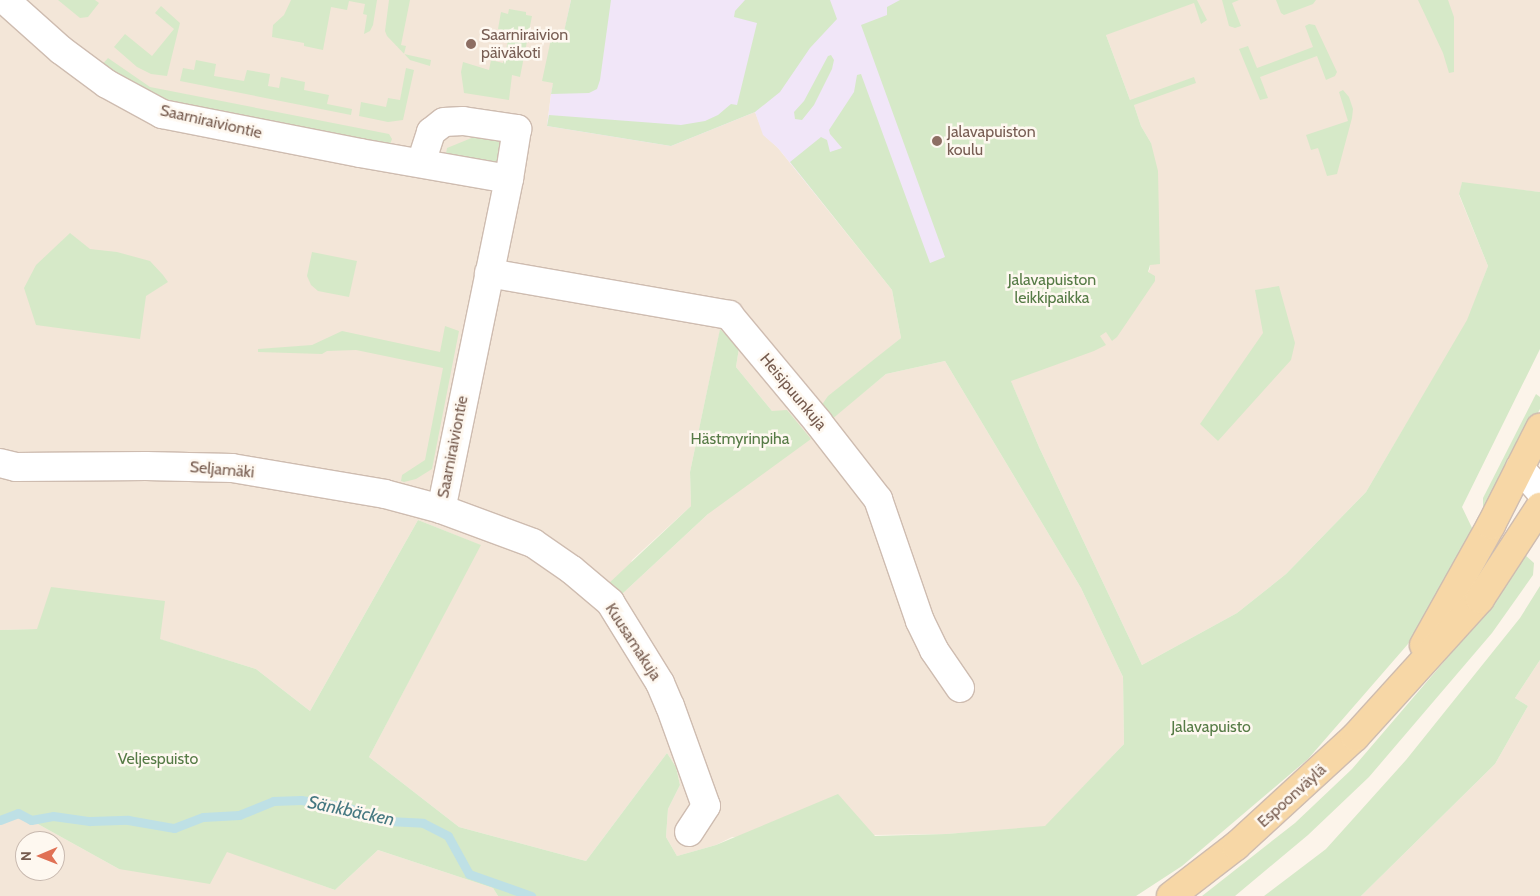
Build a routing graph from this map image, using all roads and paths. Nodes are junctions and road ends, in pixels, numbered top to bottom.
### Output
1 (5, 0) edge
2 (421, 163) junction
3 (508, 179) junction
4 (489, 273) junction
5 (1540, 428) edge
6 (0, 463) edge
7 (1530, 469) edge
8 (1540, 491) edge
9 (1540, 507) edge
10 (441, 509) junction
11 (1402, 684) junction
12 (960, 688) dead end
13 (689, 832) dead end
14 (1172, 896) edge

1 - 2 street, Saarniraiviontie
2 - 3 street, Saarniraiviontie
2 - 3 street, Saarniraiviontie
3 - 4 street, Saarniraiviontie
4 - 10 street, Saarniraiviontie
4 - 12 street, Heisipuunkuja
5 - 7 main road, Espoonväylä
6 - 10 street, Seljamäki
7 - 8 street
7 - 11 main road, Espoonväylä
9 - 11 main road, Espoonväylä
10 - 13 street, Kuusamakuja
11 - 14 main road, Espoonväylä

